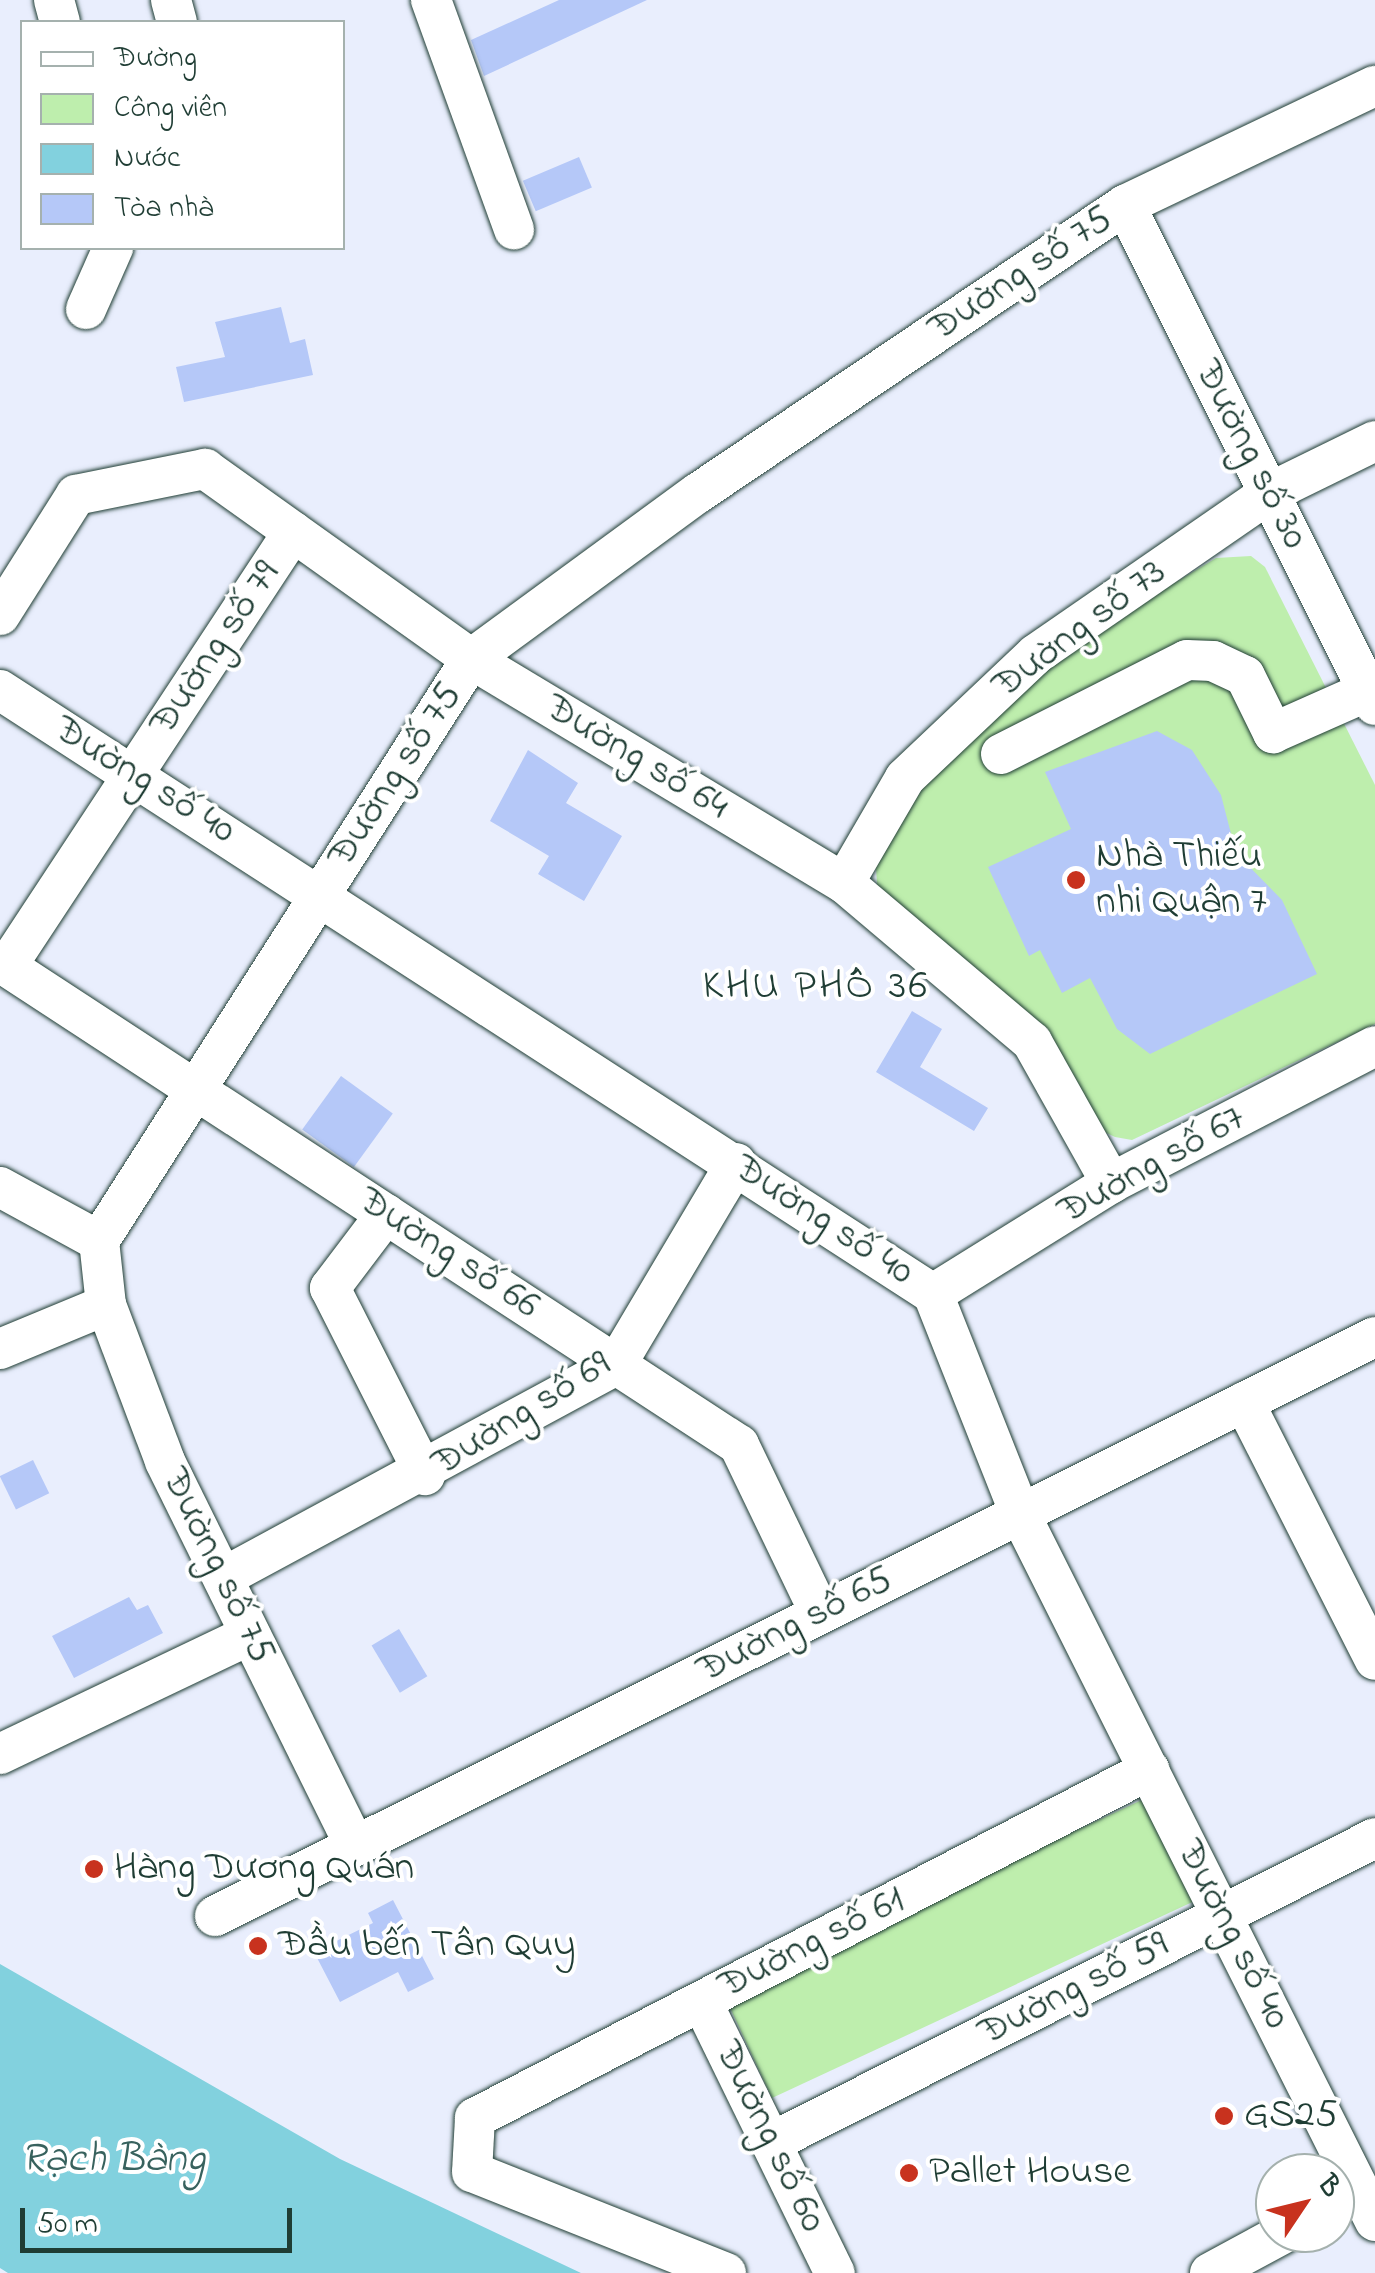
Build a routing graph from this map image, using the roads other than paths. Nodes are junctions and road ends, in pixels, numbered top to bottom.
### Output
1 (431, 0) edge
2 (1375, 86) edge
3 (1125, 206) junction
4 (514, 229) dead end
5 (112, 250) edge
6 (86, 308) dead end
7 (1375, 441) edge
8 (1268, 493) junction
9 (294, 532) junction
10 (0, 614) edge
11 (472, 659) junction
12 (0, 690) edge
13 (1372, 698) edge
14 (1000, 754) dead end
15 (134, 774) junction
16 (844, 884) junction
17 (321, 893) junction
18 (4, 964) edge
19 (1375, 1046) edge
20 (197, 1090) junction
21 (736, 1163) junction
22 (1111, 1183) junction
23 (0, 1187) edge
24 (386, 1214) junction
25 (99, 1240) junction
26 (934, 1294) junction
27 (106, 1305) junction
28 (1375, 1337) edge
29 (0, 1349) edge
30 (616, 1365) junction
31 (1244, 1402) junction
32 (425, 1475) junction
33 (1020, 1514) junction
34 (224, 1577) junction
35 (820, 1613) junction
36 (250, 1635) junction
37 (1375, 1660) edge
38 (0, 1754) edge
39 (1149, 1770) junction
40 (1375, 1838) edge
41 (354, 1846) junction
42 (1222, 1915) junction
43 (215, 1916) dead end
44 (702, 2002) junction
45 (772, 2142) junction
46 (1357, 2206) edge
47 (1255, 2249) edge
48 (726, 2273) edge
49 (835, 2273) edge
50 (1210, 2273) edge

1 - 4 street
2 - 3 street, Đường số 75
3 - 8 street, Đường số 30
3 - 11 street, Đường số 75
5 - 6 street
7 - 8 street, Đường số 73
8 - 13 street, Đường số 30
8 - 16 street, Đường số 73
9 - 10 street, Đường số 64
9 - 11 street, Đường số 64
9 - 15 street, Đường số 79
11 - 16 street, Đường số 64
11 - 17 street, Đường số 75
12 - 15 street, Đường số 40
13 - 14 street
15 - 17 street, Đường số 40
15 - 18 street, Đường số 79
16 - 22 street, Đường số 64
17 - 20 street, Đường số 75
17 - 21 street, Đường số 40
18 - 20 street, Đường số 66
19 - 22 street, Đường số 67
20 - 24 street, Đường số 66
20 - 25 street, Đường số 75
21 - 26 street, Đường số 40
21 - 30 street, Đường số 69
22 - 26 street, Đường số 67
23 - 25 street
24 - 30 street, Đường số 66
24 - 32 street
25 - 27 street, Đường số 75
26 - 33 street, Đường số 40
27 - 29 street
27 - 34 street, Đường số 75
28 - 31 street, Đường số 65
30 - 32 street, Đường số 69
30 - 35 street, Đường số 66
31 - 33 street, Đường số 65
31 - 37 street
32 - 34 street, Đường số 69
33 - 35 street, Đường số 65
33 - 39 street, Đường số 40
34 - 36 street, Đường số 75
35 - 41 street, Đường số 65
36 - 38 street
36 - 41 street, Đường số 75
39 - 42 street, Đường số 40
39 - 44 street, Đường số 61
40 - 42 street, Đường số 59
41 - 43 street, Đường số 65
42 - 45 street, Đường số 59
42 - 46 street, Đường số 40
44 - 45 street, Đường số 60
44 - 48 street, Đường số 61
45 - 49 street, Đường số 60
47 - 50 street

